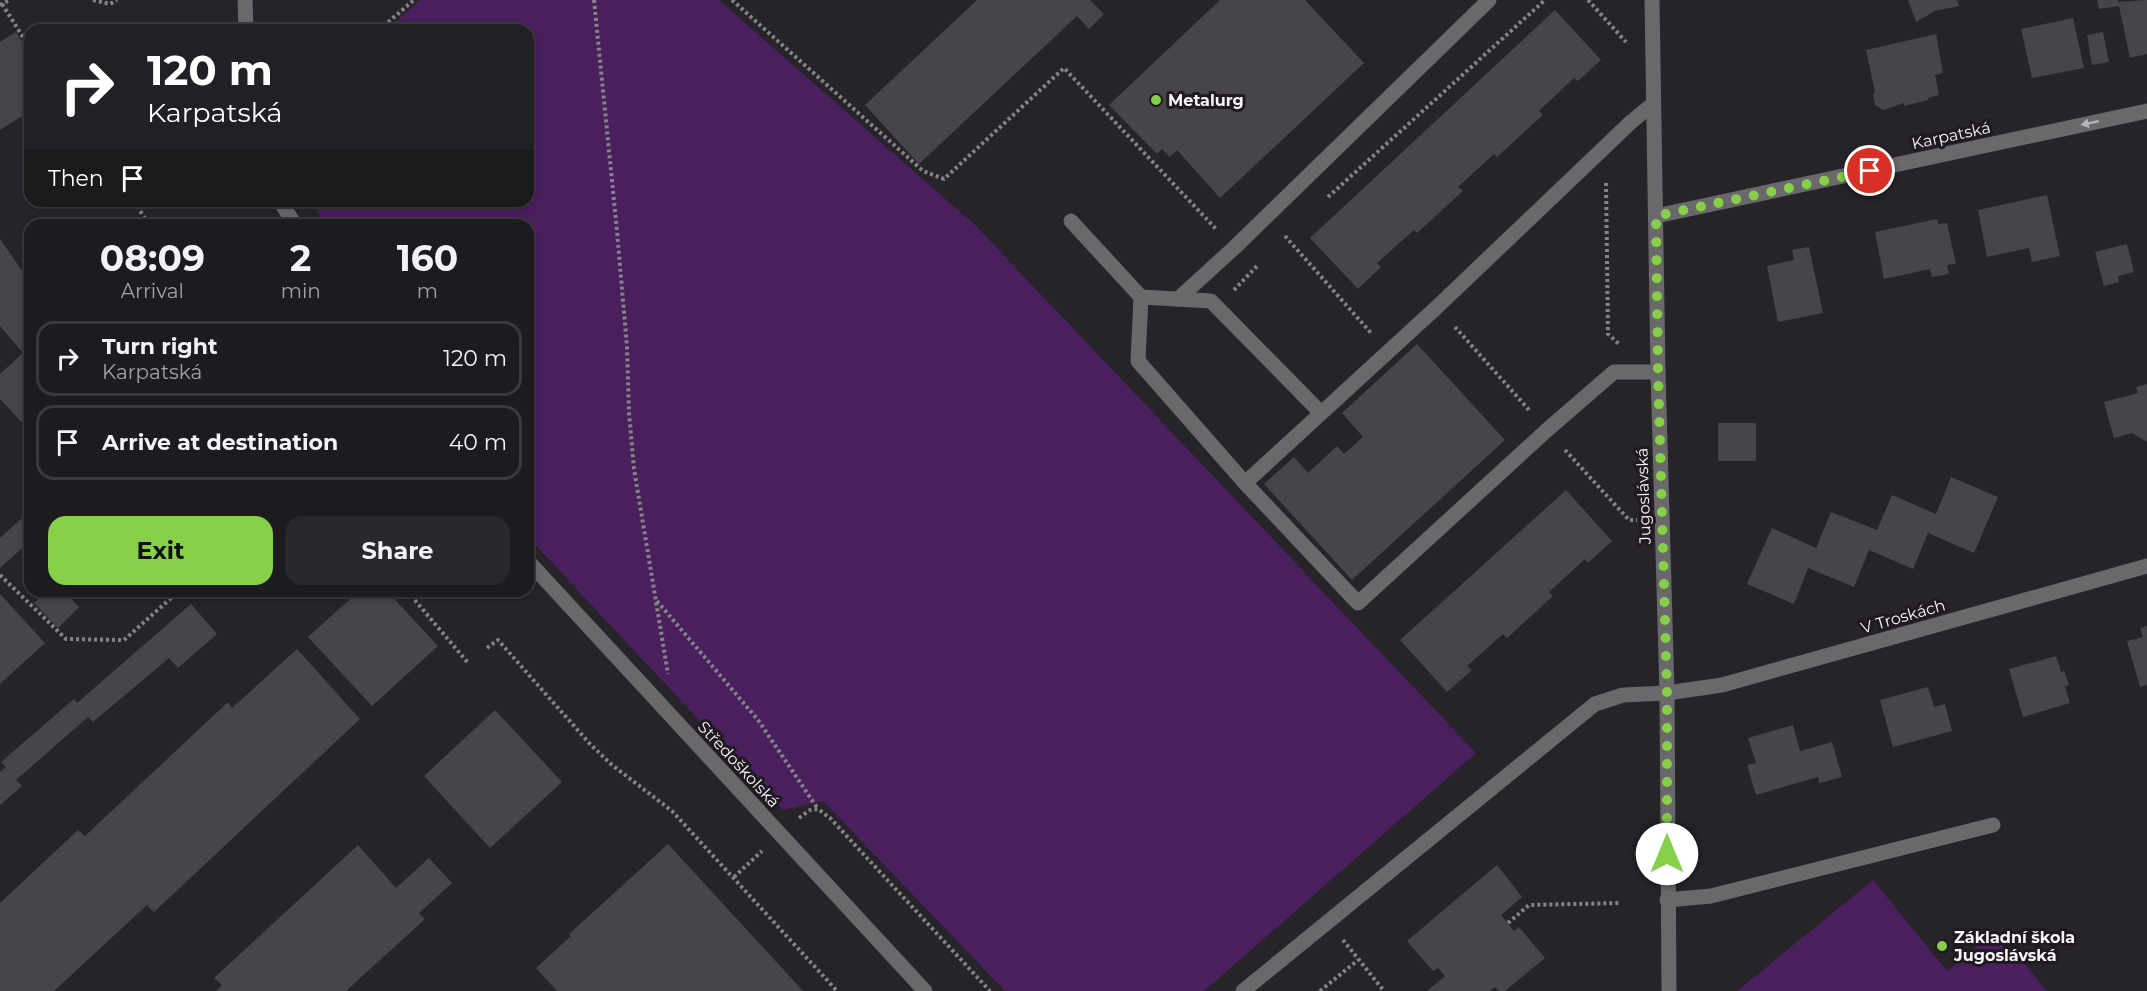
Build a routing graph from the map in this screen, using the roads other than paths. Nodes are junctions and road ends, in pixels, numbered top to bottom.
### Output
1 (245, 0) edge
2 (1489, 0) edge
3 (1652, 0) edge
4 (246, 24) edge
5 (1653, 104) junction
6 (2147, 111) edge
7 (1656, 216) junction
8 (1071, 221) dead end
9 (1141, 297) junction
10 (1178, 299) junction
11 (1658, 372) junction
12 (1321, 413) junction
13 (1245, 483) junction
14 (2147, 566) edge
15 (534, 568) edge
16 (1667, 693) junction
17 (1993, 825) dead end
18 (1667, 900) junction
19 (925, 991) edge
20 (1243, 991) edge
21 (1669, 991) edge

1 - 4 street
2 - 10 street
3 - 5 street, Jugoslávská
5 - 7 street, Jugoslávská
5 - 12 street
6 -> 7 street, Karpatská
7 - 11 street, Jugoslávská
8 - 9 street
9 - 10 street
9 - 13 street
10 - 12 street
11 - 13 street
11 - 16 street, Jugoslávská
12 - 13 street
14 - 16 street, V Troskách
15 - 19 street, Středoškolská
16 - 18 street, Jugoslávská
16 - 20 street, V Troskách
17 - 18 street
18 - 21 street, Jugoslávská

